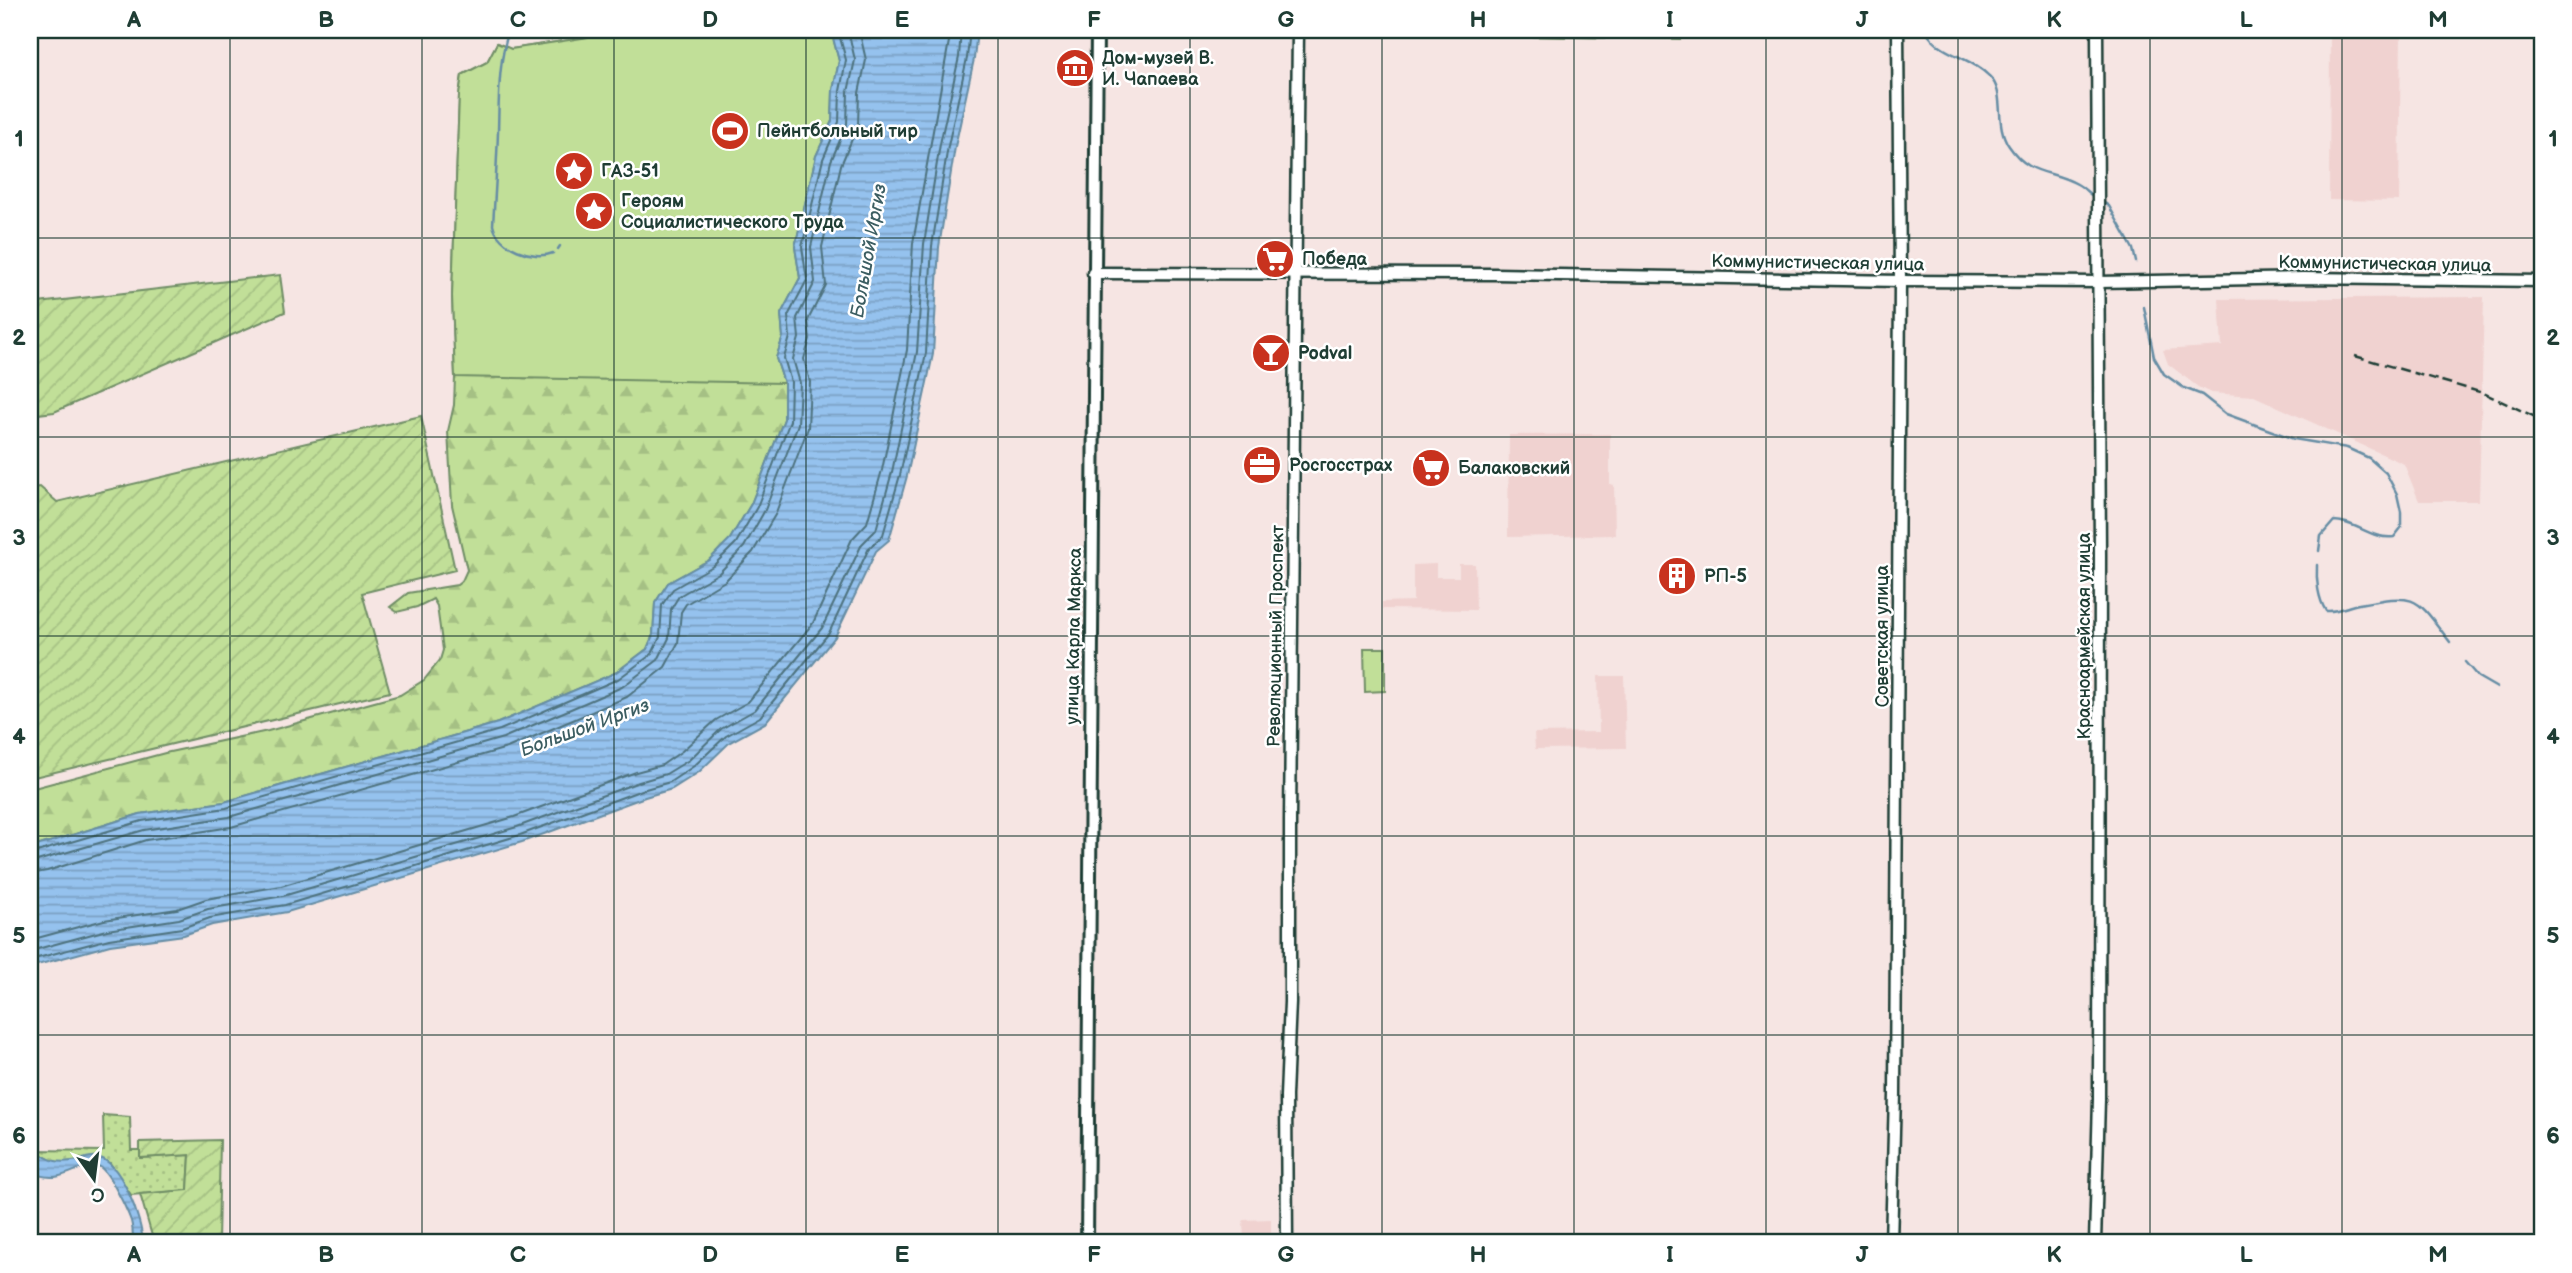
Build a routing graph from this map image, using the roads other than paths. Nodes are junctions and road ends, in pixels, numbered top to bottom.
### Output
1 (1097, 30) edge
2 (1298, 30) edge
3 (1898, 30) edge
4 (2097, 30) edge
5 (1093, 273) junction
6 (1295, 273) junction
7 (1900, 281) junction
8 (2542, 281) edge
9 (2099, 282) junction
10 (1087, 1243) edge
11 (1287, 1243) edge
12 (1891, 1243) edge
13 (2095, 1243) edge

1 - 5 main road, улица Карла Маркса
2 - 6 street, Революционный Проспект
3 - 7 street, Советская улица
4 - 9 street, Красноармейская улица
5 - 6 street, Коммунистическая улица
5 - 10 main road, улица Карла Маркса
6 - 7 street, Коммунистическая улица
6 - 11 street, Революционный Проспект
7 - 9 street, Коммунистическая улица
7 - 12 street, Советская улица
8 - 9 street, Коммунистическая улица
9 - 13 street, Красноармейская улица

